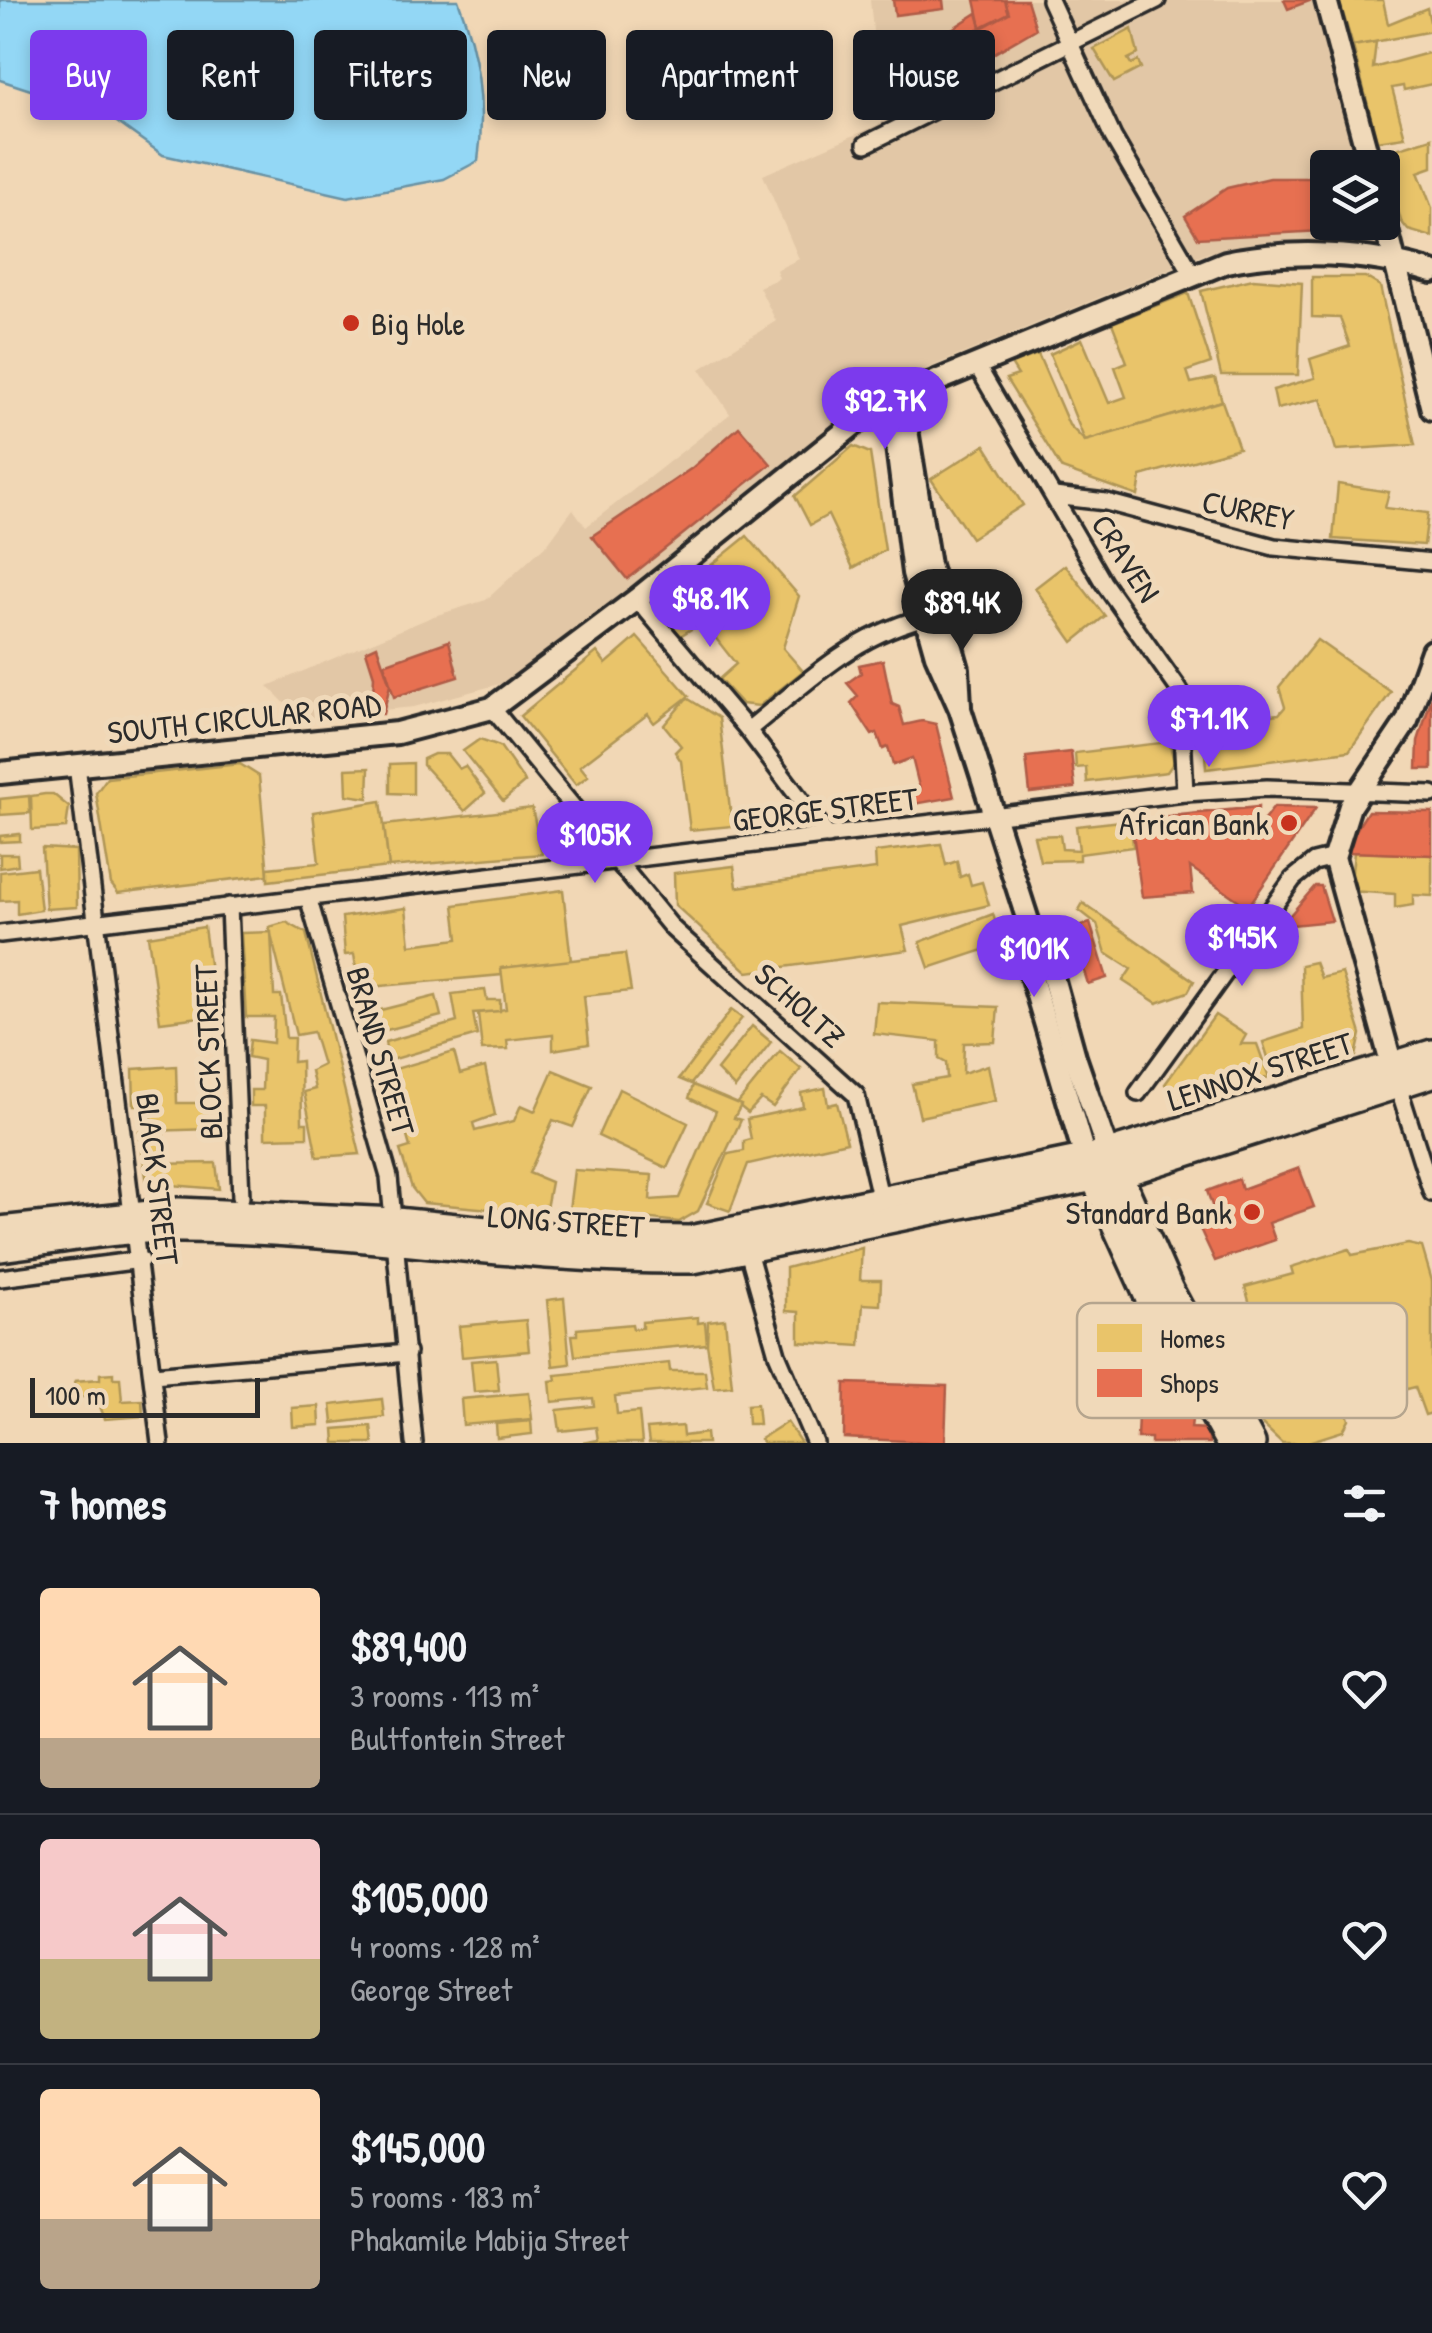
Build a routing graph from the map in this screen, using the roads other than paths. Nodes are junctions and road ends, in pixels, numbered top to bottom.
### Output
1 (1050, 0) edge
2 (1156, 0) edge
3 (1326, 0) edge
4 (1069, 45) junction
5 (866, 144) dead end
6 (1366, 150) edge
7 (1390, 240) edge
8 (1396, 262) junction
9 (1432, 272) edge
10 (1192, 273) junction
11 (976, 364) junction
12 (897, 397) junction
13 (1432, 410) edge
14 (1054, 496) junction
15 (1432, 562) edge
16 (637, 598) junction
17 (934, 615) junction
18 (1432, 651) edge
19 (492, 708) junction
20 (748, 730) junction
21 (77, 765) junction
22 (0, 773) edge
23 (1360, 791) junction
24 (1185, 793) junction
25 (1432, 794) edge
26 (996, 816) junction
27 (828, 836) junction
28 (1334, 857) junction
29 (619, 861) junction
30 (308, 897) junction
31 (230, 906) junction
32 (97, 922) junction
33 (0, 934) edge
34 (1432, 1053) edge
35 (1394, 1073) junction
36 (1432, 1074) edge
37 (1138, 1093) dead end
38 (1102, 1166) junction
39 (1432, 1193) edge
40 (241, 1196) dead end
41 (884, 1212) junction
42 (136, 1221) junction
43 (0, 1230) edge
44 (397, 1231) junction
45 (752, 1246) junction
46 (0, 1248) edge
47 (141, 1260) junction
48 (0, 1278) edge
49 (1151, 1303) edge
50 (1177, 1303) edge
51 (407, 1353) junction
52 (153, 1375) junction
53 (1214, 1418) edge
54 (1239, 1418) edge
55 (160, 1443) edge
56 (414, 1443) edge
57 (815, 1443) edge
58 (1228, 1443) edge
59 (1252, 1443) edge

1 - 4 street
2 - 4 street
3 - 6 street
4 - 5 street
4 - 10 street
7 - 8 street
8 - 9 street
8 - 10 street
8 - 13 street
10 - 11 street
11 - 12 street
11 - 14 street, CRAVEN
12 - 16 street
12 - 17 street
14 - 15 street, CURREY
14 - 24 street, CRAVEN
16 - 19 street
16 - 20 street
17 - 20 street
17 - 26 street
18 - 23 street
19 - 21 street, SOUTH CIRCULAR ROAD
19 - 29 street, SCHOLTZ
20 - 27 street
21 - 22 street, SOUTH CIRCULAR ROAD
21 - 32 street, BLACK STREET
23 - 24 street, GEORGE STREET
23 - 25 street, GEORGE STREET
23 - 28 street
24 - 26 street, GEORGE STREET
26 - 27 street, GEORGE STREET
26 - 38 street
27 - 29 street, GEORGE STREET
28 - 35 street
28 - 37 street
29 - 30 street, GEORGE STREET
29 - 41 street, SCHOLTZ
30 - 31 street, GEORGE STREET
30 - 44 street, BRAND STREET
31 - 32 street, GEORGE STREET
31 - 40 street, BLOCK STREET
32 - 33 street, GEORGE STREET
32 - 42 street, BLACK STREET
34 - 35 highway, LENNOX STREET
35 - 36 highway, LENNOX STREET
35 - 38 highway, LENNOX STREET
35 - 39 street
38 - 41 highway, LONG STREET
38 - 49 highway
38 - 50 highway
41 - 45 highway, LONG STREET
42 - 43 highway, LONG STREET
42 - 44 highway, LONG STREET
42 - 46 highway, LONG STREET
42 - 47 street, BLACK STREET
44 - 45 highway, LONG STREET
44 - 51 street, BRAND STREET
45 - 57 street
47 - 48 street
47 - 52 street, BLACK STREET
51 - 52 street
51 - 56 street, BRAND STREET
52 - 55 street, BLACK STREET
53 - 58 highway
54 - 59 highway

